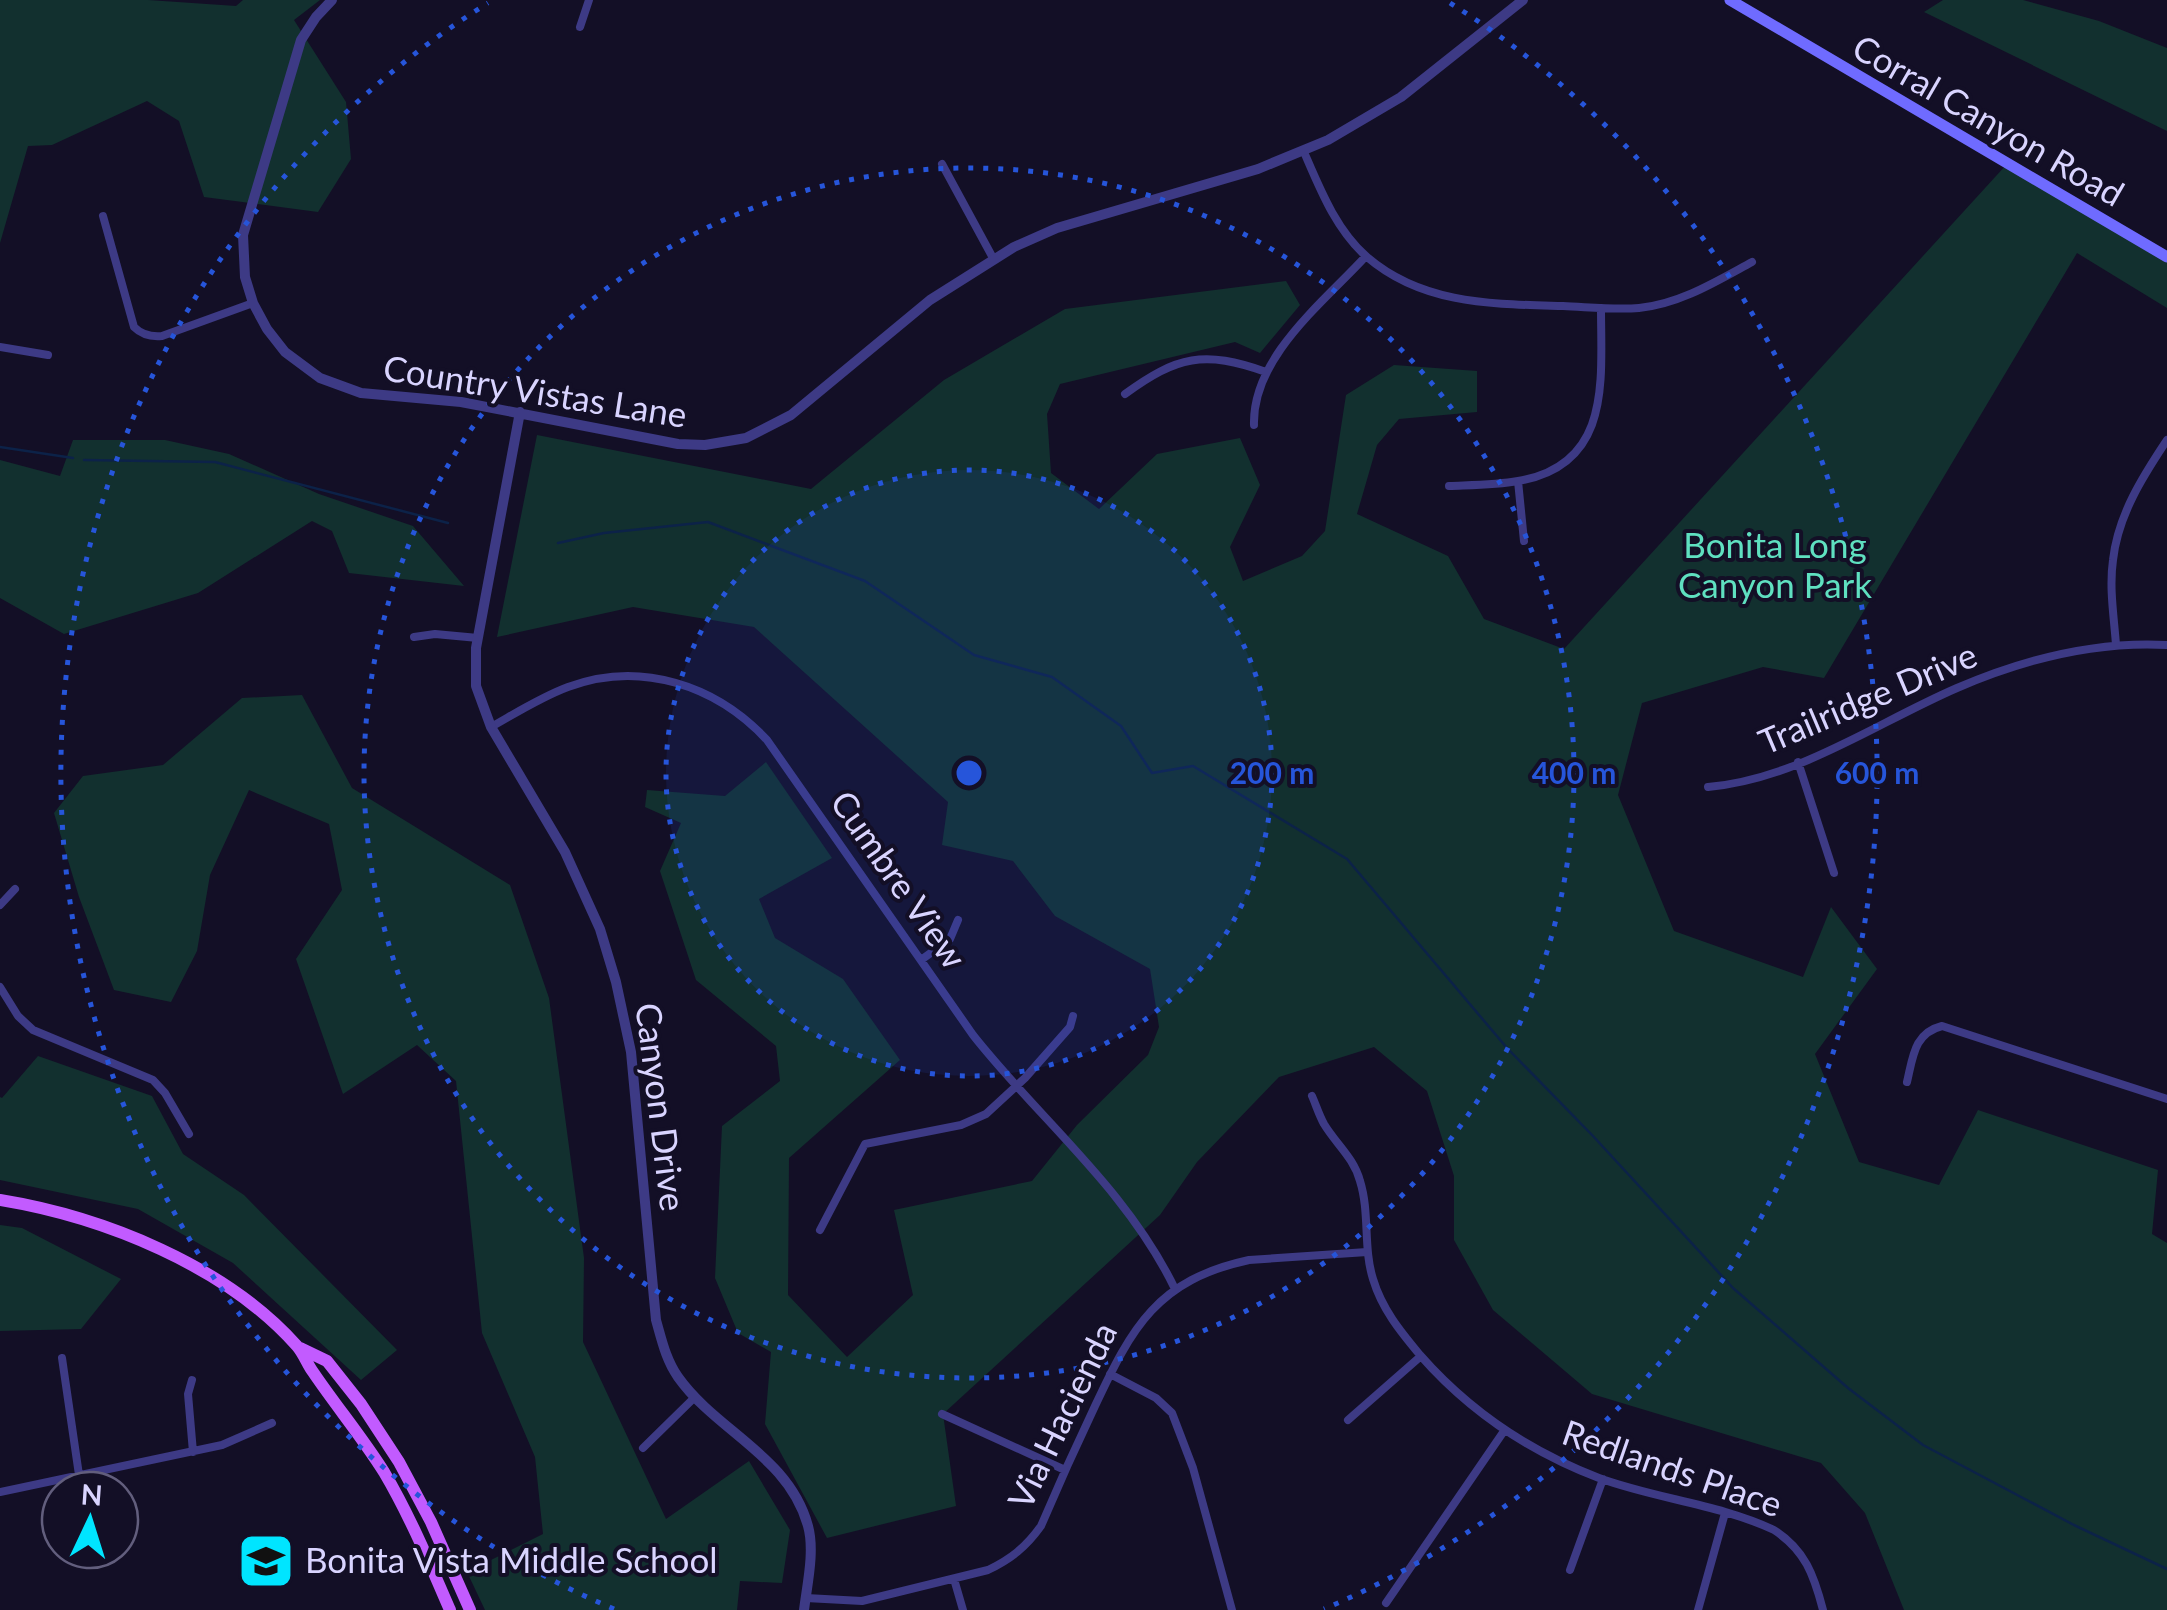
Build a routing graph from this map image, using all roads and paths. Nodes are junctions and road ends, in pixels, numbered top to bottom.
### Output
1 (332, 0) edge
2 (590, 0) edge
3 (1730, 0) edge
4 (1515, 3) edge
5 (580, 28) dead end
6 (1304, 152) junction
7 (942, 164) dead end
8 (103, 216) dead end
9 (1366, 256) junction
10 (993, 258) junction
11 (2167, 258) edge
12 (1752, 262) dead end
13 (253, 303) junction
14 (1601, 308) junction
15 (0, 347) edge
16 (48, 355) dead end
17 (1266, 372) junction
18 (1125, 394) dead end
19 (520, 412) junction
20 (1254, 425) dead end
21 (2167, 440) edge
22 (1518, 481) junction
23 (1449, 486) dead end
24 (1524, 540) dead end
25 (414, 638) dead end
26 (478, 638) junction
27 (2167, 644) edge
28 (2116, 645) junction
29 (491, 727) junction
30 (1798, 762) junction
31 (1708, 787) dead end
32 (1834, 873) dead end
33 (15, 889) dead end
34 (0, 905) edge
35 (958, 920) dead end
36 (922, 960) junction
37 (0, 987) edge
38 (1074, 1016) dead end
39 (1907, 1082) dead end
40 (1017, 1087) junction
41 (1312, 1096) dead end
42 (2167, 1099) edge
43 (190, 1134) dead end
44 (0, 1200) edge
45 (820, 1230) dead end
46 (1367, 1252) junction
47 (1175, 1289) junction
48 (300, 1348) junction
49 (1421, 1356) junction
50 (62, 1358) dead end
51 (1110, 1374) junction
52 (192, 1380) dead end
53 (695, 1398) junction
54 (942, 1414) dead end
55 (1348, 1420) dead end
56 (272, 1423) dead end
57 (1504, 1431) junction
58 (643, 1448) dead end
59 (194, 1452) junction
60 (78, 1470) edge
61 (108, 1470) edge
62 (1065, 1470) junction
63 (1604, 1480) junction
64 (40, 1484) edge
65 (0, 1492) edge
66 (1725, 1513) junction
67 (1570, 1570) dead end
68 (954, 1579) junction
69 (1386, 1603) dead end
70 (805, 1604) edge
71 (450, 1610) edge
72 (470, 1610) edge
73 (962, 1610) edge
74 (1232, 1610) edge
75 (1698, 1610) edge
76 (1823, 1610) edge

1 - 13 street, Country Vistas Lane
2 - 5 street
3 - 11 main road, Corral Canyon Road
4 - 6 street, Country Vistas Lane
6 - 9 street
6 - 10 street, Country Vistas Lane
7 - 10 street
8 - 13 street
9 - 14 street
9 - 17 street
10 - 19 street, Country Vistas Lane
12 - 14 street
13 - 19 street, Country Vistas Lane
14 - 22 street
15 - 16 street
17 - 18 street
17 - 20 street
19 - 26 street, Canyon Drive
21 - 28 street
22 - 23 street
22 - 24 street
25 - 26 street
26 - 29 street, Canyon Drive
27 - 28 street, Trailridge Drive
28 - 30 street, Trailridge Drive
29 - 36 street, Cumbre View
29 - 53 street, Canyon Drive
30 - 31 street, Trailridge Drive
30 - 32 street
33 - 34 street
35 - 36 street
36 - 40 street, Cumbre View
37 - 43 street
38 - 40 street
39 - 42 street
40 - 45 street
40 - 47 street, Cumbre View
41 - 46 street, Redlands Place
44 - 48 main road
46 - 47 street, Via Hacienda
46 - 49 street, Redlands Place
47 - 51 street, Via Hacienda
48 - 71 main road
48 - 72 main road
49 - 55 street
49 - 57 street, Redlands Place
50 - 60 street
51 - 62 street, Via Hacienda
51 - 74 street
52 - 59 street
53 - 58 street
53 - 70 street, Canyon Drive
54 - 62 street
56 - 59 street
57 - 63 street, Redlands Place
57 - 69 street
59 - 61 street
62 - 68 street, Via Hacienda
63 - 66 street, Redlands Place
63 - 67 street
64 - 65 street
66 - 75 street
66 - 76 street, Redlands Place
68 - 70 street, Via Hacienda
68 - 73 street

